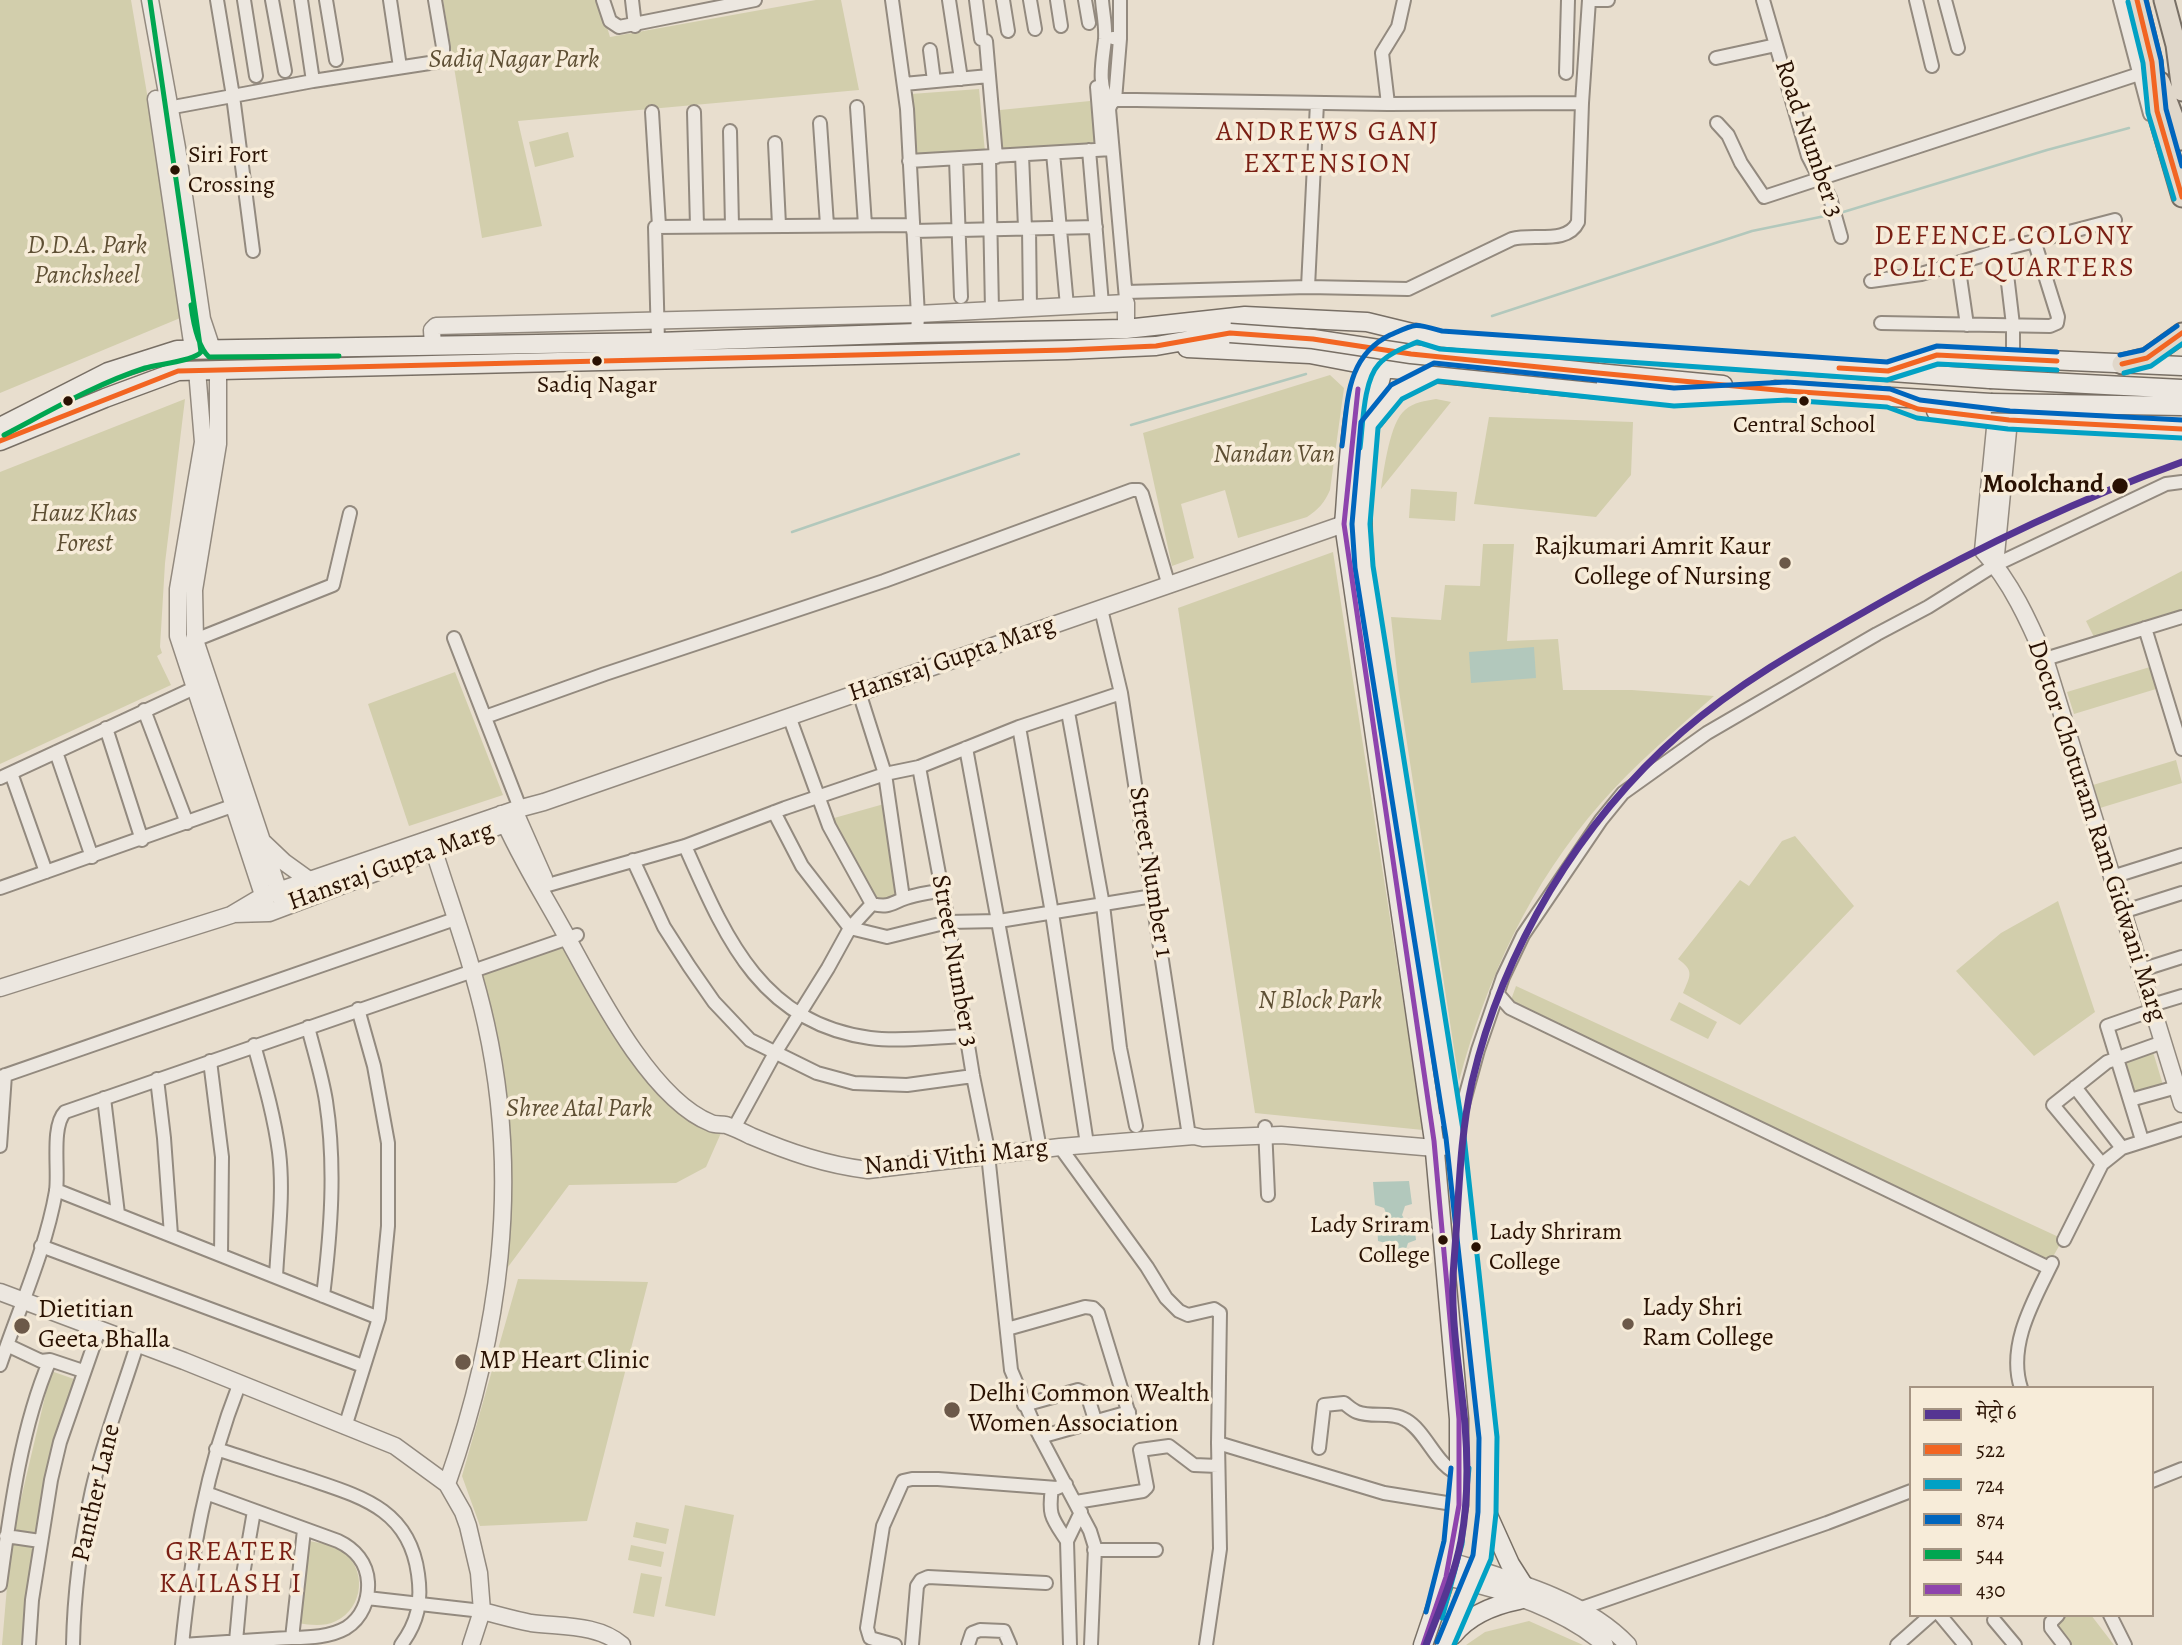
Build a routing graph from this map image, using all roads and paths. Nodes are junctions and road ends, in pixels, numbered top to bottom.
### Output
1 (141, 0) edge
2 (150, 0) edge
3 (217, 0) edge
4 (244, 0) edge
5 (272, 0) edge
6 (301, 0) edge
7 (326, 0) edge
8 (390, 0) edge
9 (435, 0) edge
10 (603, 0) edge
11 (632, 0) edge
12 (755, 0) edge
13 (892, 0) edge
14 (949, 0) edge
15 (976, 0) edge
16 (1003, 0) edge
17 (1030, 0) edge
18 (1057, 0) edge
19 (1085, 0) edge
20 (1102, 0) edge
21 (1120, 0) edge
22 (1404, 0) edge
23 (1568, 0) edge
24 (1589, 0) edge
25 (1608, 0) edge
26 (1763, 0) edge
27 (1916, 0) edge
28 (1945, 0) edge
29 (2120, 0) edge
30 (2137, 0) edge
31 (2164, 0) edge
32 (1089, 23) dead end
33 (635, 26) junction
34 (1061, 26) dead end
35 (1035, 29) dead end
36 (1008, 31) dead end
37 (1105, 37) junction
38 (1120, 39) junction
39 (1776, 45) junction
40 (1958, 48) dead end
41 (930, 50) dead end
42 (2179, 50) edge
43 (1094, 58) dead end
44 (1716, 58) dead end
45 (336, 60) dead end
46 (1932, 66) dead end
47 (400, 67) junction
48 (2145, 68) junction
49 (285, 71) dead end
50 (1566, 73) dead end
51 (256, 76) dead end
52 (989, 76) junction
53 (961, 79) junction
54 (313, 81) junction
55 (934, 81) junction
56 (904, 84) junction
57 (2182, 91) edge
58 (233, 96) junction
59 (1113, 102) junction
60 (1317, 103) junction
61 (1582, 103) junction
62 (1388, 104) junction
63 (857, 107) dead end
64 (168, 108) junction
65 (652, 112) dead end
66 (694, 112) dead end
67 (1717, 122) dead end
68 (820, 123) dead end
69 (730, 131) dead end
70 (2182, 140) edge
71 (775, 143) dead end
72 (1101, 149) junction
73 (1053, 153) junction
74 (1022, 155) junction
75 (993, 157) junction
76 (956, 159) junction
77 (909, 161) junction
78 (1820, 178) junction
79 (2182, 198) edge
80 (2115, 220) dead end
81 (779, 225) junction
82 (827, 225) junction
83 (865, 225) junction
84 (659, 226) junction
85 (697, 226) junction
86 (732, 226) junction
87 (1096, 227) junction
88 (913, 228) junction
89 (1027, 228) junction
90 (1060, 228) junction
91 (991, 229) junction
92 (959, 230) junction
93 (1841, 237) dead end
94 (2034, 240) junction
95 (2004, 249) junction
96 (253, 251) dead end
97 (1958, 263) junction
98 (1871, 281) dead end
99 (1308, 287) junction
100 (961, 298) dead end
101 (1126, 298) junction
102 (1102, 304) junction
103 (1067, 306) junction
104 (1030, 308) junction
105 (992, 310) junction
106 (918, 314) junction
107 (1341, 320) junction
108 (658, 321) junction
109 (1881, 323) dead end
110 (1967, 325) junction
111 (2013, 325) junction
112 (1126, 329) junction
113 (917, 333) junction
114 (1416, 333) junction
115 (2182, 333) edge
116 (658, 342) junction
117 (433, 346) junction
118 (1156, 346) junction
119 (193, 349) junction
120 (212, 349) junction
121 (2013, 359) junction
122 (1338, 360) junction
123 (2128, 364) junction
124 (2182, 366) edge
125 (1375, 367) junction
126 (119, 369) junction
127 (197, 370) junction
128 (218, 371) junction
129 (1436, 372) junction
130 (1888, 372) junction
131 (1359, 389) junction
132 (2182, 389) edge
133 (125, 390) junction
134 (1787, 391) junction
135 (1889, 398) junction
136 (2182, 406) edge
137 (2002, 419) junction
138 (1369, 425) junction
139 (2129, 426) junction
140 (0, 427) edge
141 (2182, 429) edge
142 (0, 441) edge
143 (2182, 482) edge
144 (349, 513) dead end
145 (1353, 524) junction
146 (1995, 565) junction
147 (1170, 586) junction
148 (186, 608) junction
149 (1101, 609) junction
150 (2182, 617) edge
151 (2146, 628) junction
152 (454, 638) dead end
153 (195, 640) junction
154 (2045, 659) junction
155 (203, 683) junction
156 (859, 692) junction
157 (1121, 693) junction
158 (145, 710) junction
159 (1069, 712) junction
160 (789, 716) junction
161 (485, 718) junction
162 (1019, 727) junction
163 (106, 728) junction
164 (966, 748) junction
165 (2182, 749) edge
166 (56, 752) junction
167 (919, 766) junction
168 (885, 775) junction
169 (6, 776) edge
170 (818, 797) junction
171 (235, 806) junction
172 (774, 812) junction
173 (512, 815) junction
174 (187, 823) junction
175 (142, 840) junction
176 (262, 842) junction
177 (685, 846) junction
178 (434, 851) junction
179 (2182, 855) edge
180 (92, 857) junction
181 (633, 860) junction
182 (46, 872) junction
183 (2112, 877) junction
184 (309, 880) junction
185 (1, 885) edge
186 (548, 885) junction
187 (942, 890) junction
188 (270, 893) junction
189 (2182, 893) edge
190 (1153, 896) junction
191 (904, 898) junction
192 (872, 904) junction
193 (1103, 905) junction
194 (276, 910) junction
195 (2122, 912) junction
196 (1052, 913) junction
197 (232, 915) junction
198 (456, 919) junction
199 (999, 921) junction
200 (948, 922) junction
201 (850, 928) junction
202 (1413, 932) junction
203 (572, 936) junction
204 (2182, 957) edge
205 (1426, 960) junction
206 (1408, 963) junction
207 (472, 970) junction
208 (2141, 970) junction
209 (0, 988) edge
210 (1497, 993) junction
211 (2182, 996) edge
212 (2152, 1008) junction
213 (358, 1010) junction
214 (798, 1015) junction
215 (308, 1027) junction
216 (967, 1036) junction
217 (2163, 1042) junction
218 (254, 1045) junction
219 (775, 1053) junction
220 (2116, 1057) junction
221 (210, 1061) junction
222 (2176, 1061) edge
223 (2, 1076) edge
224 (973, 1076) junction
225 (157, 1079) junction
226 (2075, 1087) junction
227 (2180, 1094) edge
228 (104, 1098) junction
229 (2130, 1100) junction
230 (1431, 1121) junction
231 (1136, 1126) dead end
232 (730, 1127) junction
233 (2182, 1129) edge
234 (1265, 1131) junction
235 (1454, 1133) junction
236 (1191, 1136) junction
237 (2142, 1140) junction
238 (1087, 1144) junction
239 (1434, 1144) junction
240 (0, 1146) edge
241 (1060, 1147) junction
242 (2122, 1147) junction
243 (1040, 1149) junction
244 (989, 1156) junction
245 (2102, 1164) junction
246 (56, 1190) junction
247 (1268, 1195) dead end
248 (118, 1214) junction
249 (171, 1235) junction
250 (2064, 1240) dead end
251 (41, 1246) junction
252 (222, 1255) junction
253 (276, 1277) junction
254 (0, 1292) edge
255 (323, 1296) junction
256 (23, 1301) junction
257 (379, 1318) junction
258 (1007, 1329) junction
259 (99, 1330) junction
260 (7, 1345) junction
261 (137, 1345) junction
262 (50, 1360) junction
263 (0, 1365) edge
264 (363, 1366) junction
265 (83, 1371) junction
266 (239, 1385) junction
267 (2021, 1386) edge
268 (1024, 1405) junction
269 (1095, 1420) junction
270 (345, 1427) junction
271 (1040, 1437) junction
272 (1218, 1443) junction
273 (1319, 1448) dead end
274 (216, 1449) junction
275 (1218, 1466) junction
276 (2182, 1469) edge
277 (1460, 1474) junction
278 (2154, 1479) edge
279 (447, 1484) junction
280 (1066, 1484) junction
281 (1052, 1488) junction
282 (1909, 1492) edge
283 (206, 1493) junction
284 (1459, 1505) junction
285 (1079, 1507) junction
286 (254, 1511) junction
287 (1487, 1513) junction
288 (304, 1530) junction
289 (6, 1536) junction
290 (40, 1541) junction
291 (1067, 1541) junction
292 (1094, 1550) junction
293 (1156, 1550) dead end
294 (1448, 1569) junction
295 (1475, 1576) junction
296 (1045, 1583) dead end
297 (0, 1585) edge
298 (1528, 1595) junction
299 (367, 1598) junction
300 (420, 1604) junction
301 (1579, 1609) junction
302 (482, 1611) junction
303 (1929, 1617) edge
304 (1942, 1617) edge
305 (2056, 1617) edge
306 (2111, 1617) edge
307 (1994, 1619) dead end
308 (292, 1638) junction
309 (236, 1641) junction
310 (29, 1645) edge
311 (73, 1645) edge
312 (401, 1645) edge
313 (471, 1645) edge
314 (622, 1645) edge
315 (895, 1645) edge
316 (912, 1645) edge
317 (968, 1645) edge
318 (1010, 1645) edge
319 (1070, 1645) edge
320 (1091, 1645) edge
321 (1206, 1645) edge
322 (1423, 1645) edge
323 (1445, 1645) edge
324 (1605, 1645) edge
325 (1628, 1645) edge
326 (1896, 1645) edge
327 (1965, 1645) edge
328 (2015, 1645) edge
329 (2064, 1645) edge
330 (2126, 1645) edge

1 - 119 street
2 - 64 street
3 - 58 street
4 - 51 street
5 - 49 street
6 - 54 street
7 - 45 street
8 - 47 street
9 - 47 street
10 - 33 street
11 - 33 street
12 - 33 street
13 - 56 street
14 - 53 street
15 - 52 street
16 - 36 street
17 - 35 street
18 - 34 street
19 - 32 street
20 - 37 street
21 - 38 street
22 - 62 street
23 - 50 street
24 - 25 street
24 - 61 street
26 - 39 street, Road Number 3
27 - 46 street
28 - 40 street
29 - 48 street
30 - 48 main road
31 - 42 main road
37 - 38 street
37 - 59 street
38 - 59 street
39 - 44 street
39 - 78 street, Road Number 3
41 - 55 street
42 - 57 main road
43 - 72 street
47 - 54 street
48 - 70 main road
48 - 78 street
48 - 79 main road
52 - 53 street
52 - 75 street
53 - 55 street
54 - 58 street
55 - 56 street
56 - 77 street
58 - 64 street
58 - 96 street
59 - 60 street
59 - 72 street
60 - 62 street
60 - 99 street
61 - 62 street
61 - 99 street
63 - 83 street
64 - 120 street
65 - 84 street
66 - 85 street
67 - 78 street
68 - 82 street
69 - 86 street
71 - 81 street
72 - 73 street
72 - 87 street
72 - 101 street
73 - 74 street
73 - 90 street
74 - 75 street
74 - 89 street
75 - 76 street
75 - 91 street
76 - 77 street
76 - 92 street
77 - 88 street
78 - 93 street, Road Number 3
80 - 94 street
81 - 82 street
81 - 86 street
82 - 83 street
83 - 88 street
84 - 85 street
84 - 108 street
85 - 86 street
87 - 90 street
87 - 102 street
88 - 92 street
88 - 106 street
89 - 90 street
89 - 91 street
89 - 104 street
90 - 103 street
91 - 92 street
91 - 105 street
92 - 100 street
94 - 95 street
94 - 111 street
95 - 97 street
95 - 111 street
97 - 98 street
97 - 110 street
99 - 101 street
101 - 102 street
101 - 112 street
102 - 103 street
103 - 104 street
104 - 105 street
105 - 106 street
106 - 108 street
106 - 113 street
107 - 112 main road
107 - 114 main road
107 - 122 main road
108 - 116 street
108 - 117 street
109 - 110 street
110 - 111 street
111 - 121 street
112 - 113 main road
113 - 116 main road
114 - 125 main road
114 - 130 main road
115 - 123 main road
116 - 117 main road
117 - 120 main road
118 - 122 main road
118 - 128 main road
118 - 134 main road, bridge
119 - 120 main road
119 - 126 main road
121 - 123 main road
121 - 130 main road
122 - 125 main road
122 - 131 main road
123 - 124 main road
123 - 139 main road
125 - 129 main road
125 - 131 main road
125 - 138 main road
126 - 133 main road
126 - 140 main road
127 - 128 main road
127 - 133 main road
127 - 148 street
128 - 148 street
129 - 134 main road
129 - 138 main road
130 - 132 main road, bridge
131 - 145 main road
133 - 142 main road
134 - 135 main road
135 - 136 main road, bridge
135 - 137 main road
137 - 139 main road
137 - 146 street
138 - 145 main road
139 - 141 main road
143 - 146 street
144 - 153 street
145 - 147 street, Hansraj Gupta Marg
145 - 202 main road
146 - 154 street, Doctor Choturam Ram Gidwani Marg
146 - 210 street
147 - 149 street, Hansraj Gupta Marg
147 - 161 street
148 - 153 street
148 - 155 street
149 - 156 street, Hansraj Gupta Marg
149 - 157 street, Street Number 1
150 - 151 street
151 - 154 street
151 - 165 street
152 - 161 street
153 - 155 street
154 - 183 street, Doctor Choturam Ram Gidwani Marg
155 - 158 street
155 - 171 street
155 - 176 street
156 - 160 street, Hansraj Gupta Marg
156 - 168 street
157 - 159 street
157 - 190 street, Street Number 1
158 - 163 street
158 - 174 street
159 - 162 street
159 - 193 street
160 - 170 street
160 - 173 street, Hansraj Gupta Marg
161 - 173 street
162 - 164 street
162 - 196 street
163 - 166 street
163 - 175 street
164 - 167 street
164 - 199 street
166 - 169 street
166 - 180 street
167 - 168 street
167 - 187 street, Street Number 3
168 - 170 street
168 - 191 street
169 - 182 street
170 - 172 street
170 - 192 street
171 - 174 street
171 - 188 street
172 - 177 street
172 - 201 street
173 - 178 street, Hansraj Gupta Marg
173 - 184 street, Hansraj Gupta Marg
173 - 186 street, Nandi Vithi Marg
173 - 203 street, Nandi Vithi Marg
174 - 175 street
175 - 180 street
176 - 184 street
176 - 188 street
177 - 181 street
177 - 214 street
178 - 194 street, Hansraj Gupta Marg
178 - 198 street
179 - 183 street
180 - 182 street
181 - 186 street
181 - 219 street
182 - 185 street
183 - 195 street, Doctor Choturam Ram Gidwani Marg
184 - 188 street, Hansraj Gupta Marg
186 - 203 street, Nandi Vithi Marg
187 - 191 street
187 - 200 street, Street Number 3
188 - 194 street
188 - 197 street, Hansraj Gupta Marg
189 - 195 street
190 - 193 street
190 - 236 street, Street Number 1
191 - 192 street
192 - 201 street
193 - 196 street
193 - 231 street
194 - 197 street, Hansraj Gupta Marg
195 - 208 street, Doctor Choturam Ram Gidwani Marg
196 - 199 street
196 - 238 street
197 - 209 street, Hansraj Gupta Marg
198 - 207 street
198 - 223 street
199 - 200 street
199 - 243 street
200 - 201 street
200 - 216 street, Street Number 3
201 - 214 street
202 - 205 main road
202 - 206 main road
203 - 207 street
203 - 232 street, Nandi Vithi Marg
204 - 208 street
205 - 206 main road
205 - 235 main road
206 - 230 main road
207 - 213 street
207 - 279 street
208 - 212 street, Doctor Choturam Ram Gidwani Marg
210 - 235 street
210 - 267 street
211 - 212 street
212 - 217 street, Doctor Choturam Ram Gidwani Marg
212 - 220 street
213 - 215 street
213 - 257 street
214 - 216 street
214 - 219 street
215 - 218 street
215 - 255 street
216 - 224 street, Street Number 3
217 - 220 street
217 - 222 street, Doctor Choturam Ram Gidwani Marg
218 - 221 street
218 - 253 street
219 - 224 street
219 - 232 street
220 - 226 street
220 - 229 street
221 - 225 street
221 - 252 street
222 - 227 street, Doctor Choturam Ram Gidwani Marg
223 - 240 street
224 - 244 street, Street Number 3
225 - 228 street
225 - 249 street
226 - 242 street
226 - 245 street
227 - 229 street
228 - 246 street
228 - 248 street
229 - 237 street
230 - 235 street
230 - 239 main road
232 - 244 street, Nandi Vithi Marg
233 - 237 street
234 - 236 street, Nandi Vithi Marg
234 - 239 street, Nandi Vithi Marg
234 - 247 street
235 - 239 street, Nandi Vithi Marg
235 - 287 main road
236 - 238 street, Nandi Vithi Marg
237 - 242 street
238 - 241 street, Nandi Vithi Marg
239 - 277 main road
241 - 243 street, Nandi Vithi Marg
241 - 272 street
242 - 245 street
243 - 244 street, Nandi Vithi Marg
244 - 258 street, Street Number 3
245 - 250 street
246 - 248 street
246 - 251 street
248 - 249 street
249 - 252 street
251 - 256 street
251 - 264 street
252 - 253 street
253 - 255 street
254 - 256 street
255 - 257 street
256 - 259 street
256 - 260 street
257 - 264 street
258 - 268 street, Street Number 3
258 - 269 street
259 - 261 street
259 - 265 street
260 - 262 street
260 - 263 street
261 - 266 street
261 - 311 street, Panther Lane
262 - 265 street
262 - 289 street
264 - 270 street
265 - 290 street
266 - 270 street
266 - 274 street
268 - 269 street
268 - 271 street, Street Number 3
269 - 271 street
270 - 279 street
271 - 280 street, Street Number 3
272 - 275 street
272 - 284 street
273 - 277 street
274 - 283 street
274 - 300 street
275 - 285 street
275 - 321 street
276 - 278 street
277 - 284 main road
279 - 302 street
280 - 281 street
280 - 285 street, Street Number 3
281 - 291 street
281 - 315 street
282 - 301 street
283 - 286 street
283 - 309 street
284 - 294 main road
285 - 291 street
285 - 292 street, Street Number 3
286 - 288 street
286 - 309 street
287 - 295 main road
287 - 298 main road
288 - 299 street
288 - 308 street
289 - 290 street
289 - 297 street
290 - 310 street
291 - 319 street
292 - 293 street
292 - 320 street, Street Number 3
294 - 295 street
294 - 322 main road
295 - 298 street
295 - 323 main road
296 - 316 street
298 - 301 street
298 - 323 main road
298 - 324 street
299 - 300 street
299 - 308 street
300 - 302 street
300 - 312 street
301 - 325 street
302 - 313 street
302 - 314 street
303 - 326 street
304 - 327 street
305 - 329 street
306 - 330 street
307 - 328 street
308 - 309 street
317 - 318 street

